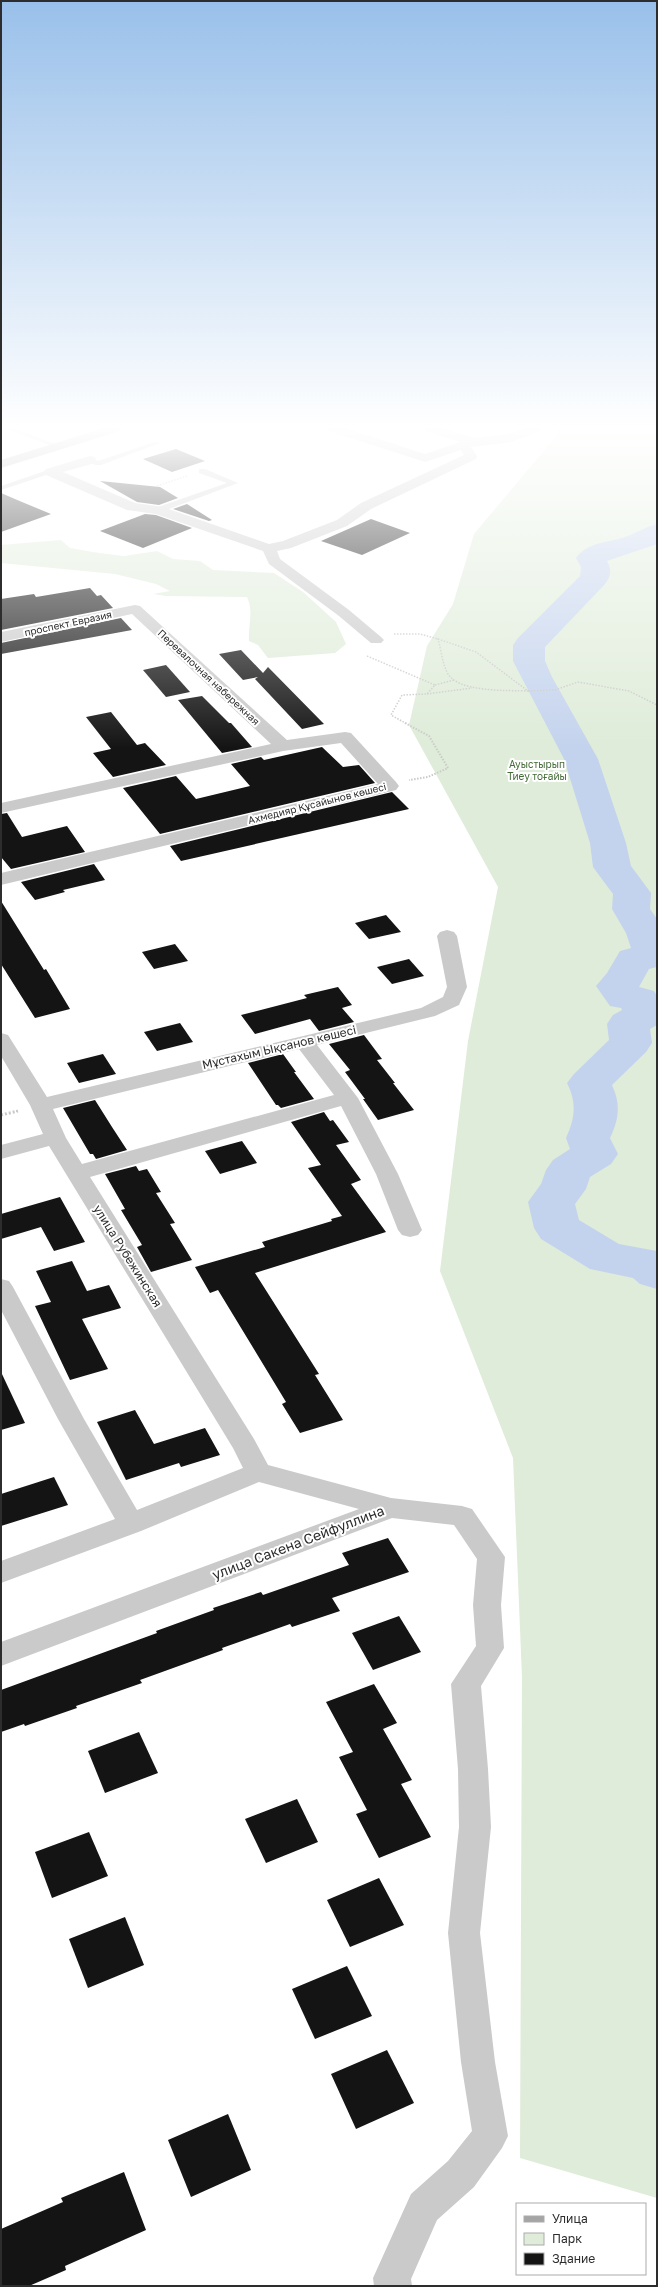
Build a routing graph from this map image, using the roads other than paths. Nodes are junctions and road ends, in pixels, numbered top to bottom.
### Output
1 (226, 535) edge
2 (312, 535) edge
3 (269, 548) junction
4 (135, 609) joint
5 (1, 637) edge
6 (376, 640) road end
7 (283, 746) junction
8 (1, 808) edge
9 (1, 879) edge
10 (447, 936) dead end
11 (1, 1039) edge
12 (304, 1041) junction
13 (347, 1098) junction
14 (41, 1105) junction
15 (55, 1138) junction
16 (1, 1152) edge
17 (77, 1173) junction
18 (410, 1230) dead end
19 (1, 1287) edge
20 (258, 1472) junction
21 (390, 1508) junction
22 (130, 1524) junction
23 (1, 1572) edge
24 (1, 1654) edge
25 (387, 2283) edge

1 - 3 street
2 - 3 street
3 - 6 street
4 - 5 street, проспект Евразия
4 - 7 street, Перевалочная набережная
7 - 8 street, Ахмедияр Құсайынов көшесі
7 - 9 street, Ахмедияр Құсайынов көшесі
10 - 12 street, Мұстахым Ықсанов көшесі
11 - 14 street, улица Рубежинская
12 - 13 street
12 - 14 street, Мұстахым Ықсанов көшесі
13 - 17 street
13 - 18 street
14 - 15 street, улица Рубежинская
15 - 16 street
15 - 17 street, улица Рубежинская
17 - 20 street, улица Рубежинская
19 - 22 street
20 - 21 street, улица Сакена Сейфуллина
20 - 22 street
21 - 24 street, улица Сакена Сейфуллина
21 - 25 street
22 - 23 street

